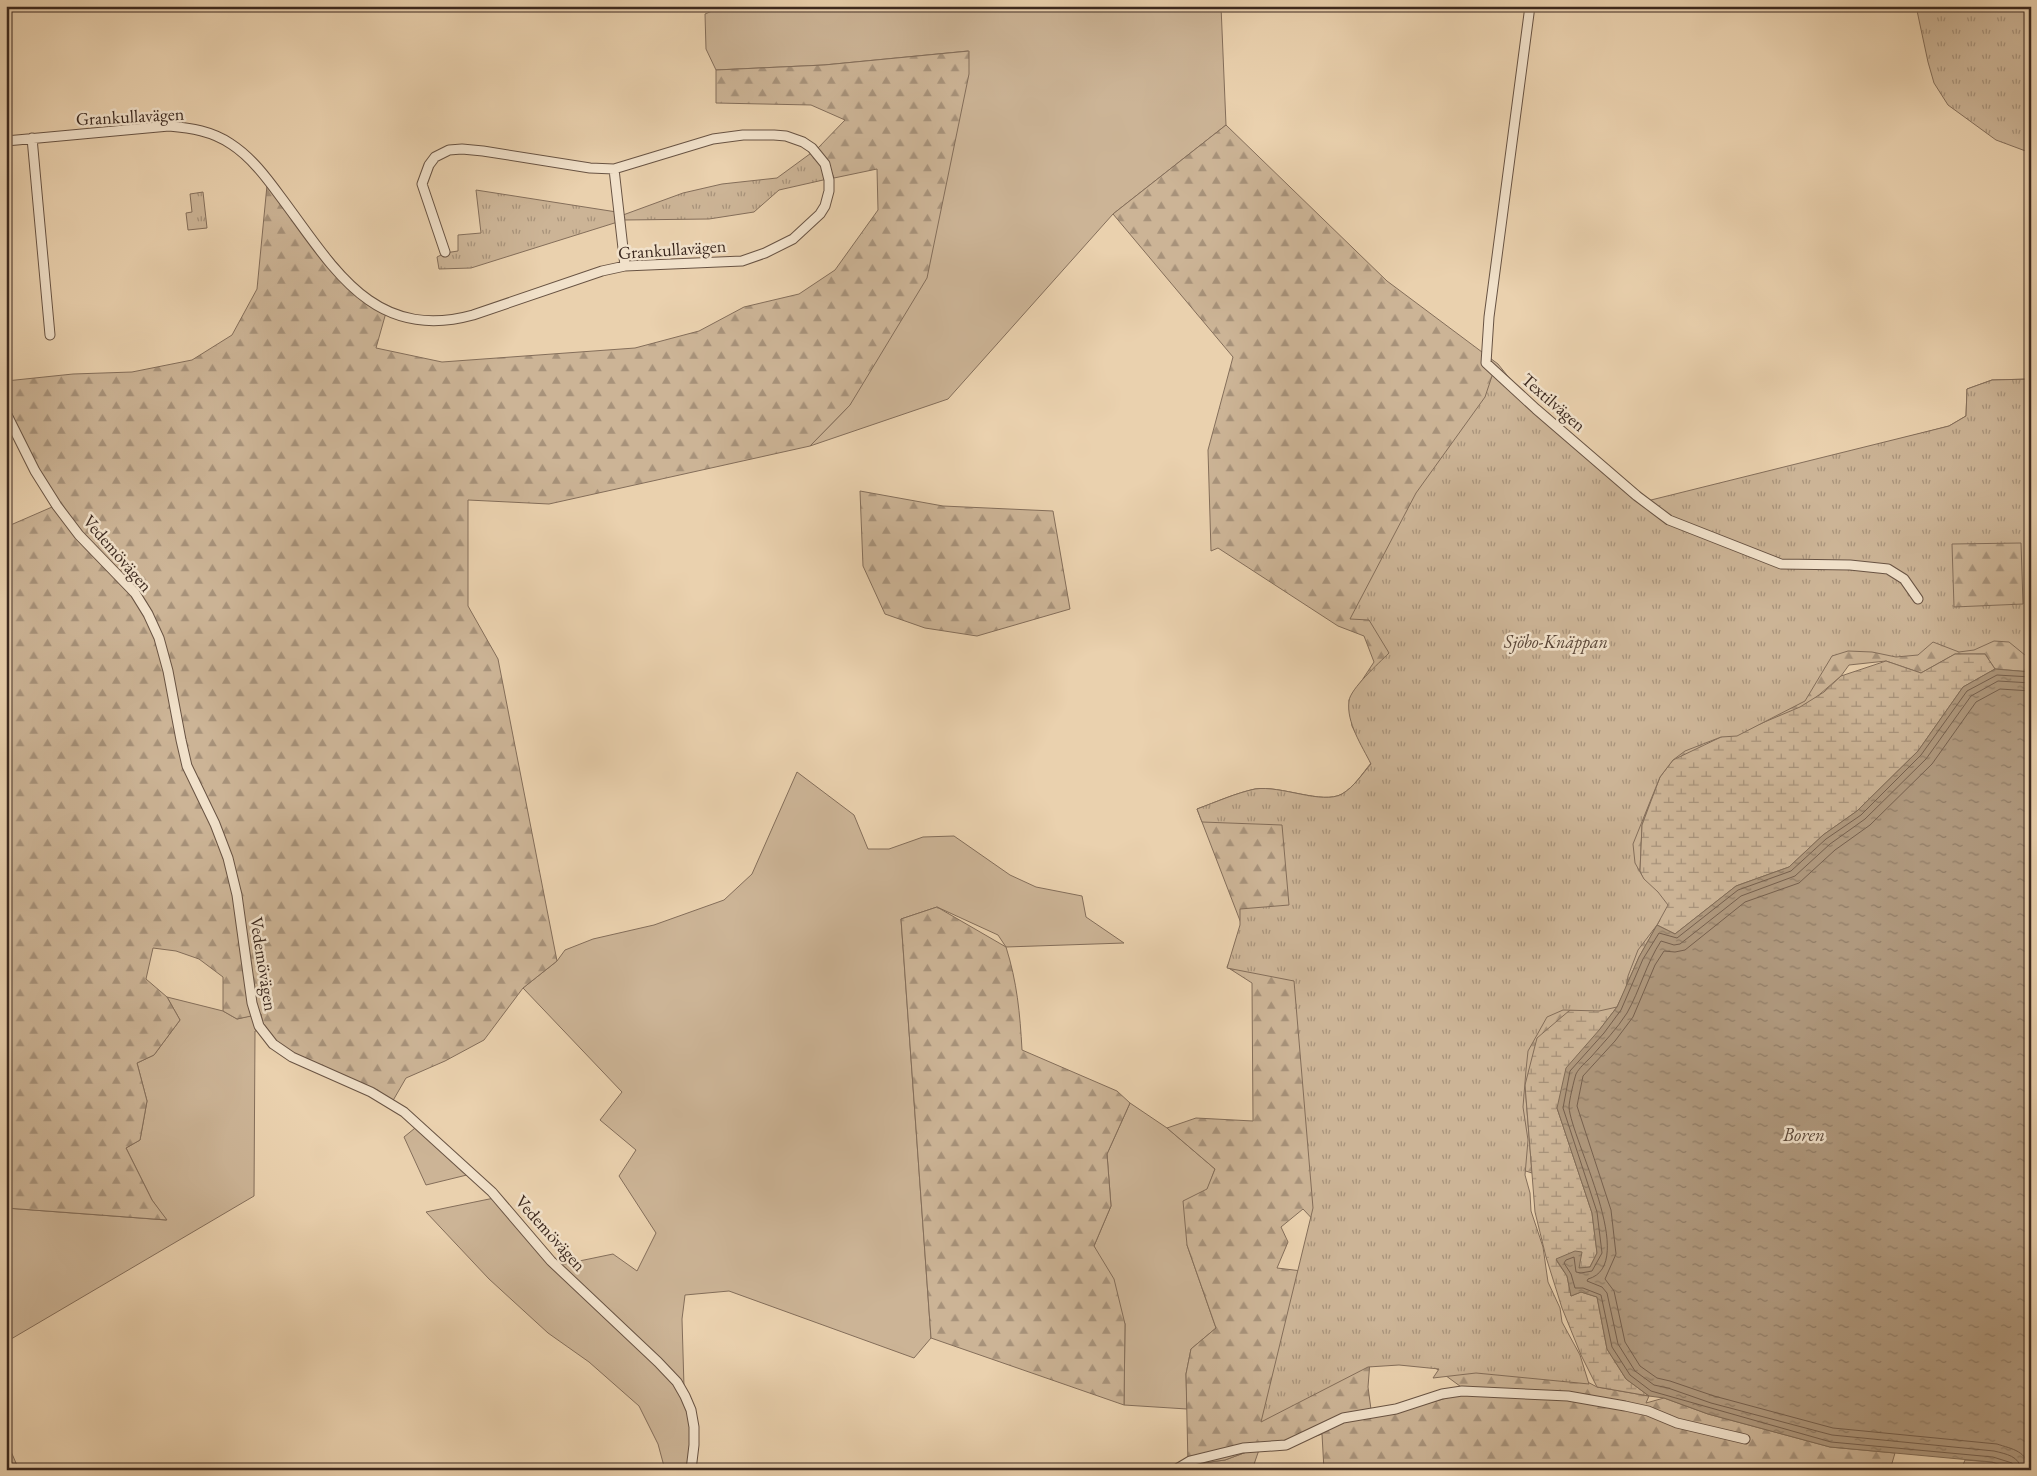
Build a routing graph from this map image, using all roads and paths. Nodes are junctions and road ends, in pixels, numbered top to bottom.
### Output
1 (1530, 6) edge
2 (32, 138) junction
3 (6, 141) edge
4 (614, 169) junction
5 (446, 252) dead end
6 (625, 266) junction
7 (50, 335) dead end
8 (6, 413) edge
9 (1918, 599) dead end
10 (1745, 1439) dead end
11 (691, 1470) edge
12 (1176, 1470) edge

1 - 9 street, Textilvägen
2 - 3 street, Grankullavägen
2 - 6 street, Grankullavägen
2 - 7 street
4 - 5 street, Grankullavägen
4 - 6 street
4 - 6 street, Grankullavägen
8 - 11 street, Vedemövägen
10 - 12 street

